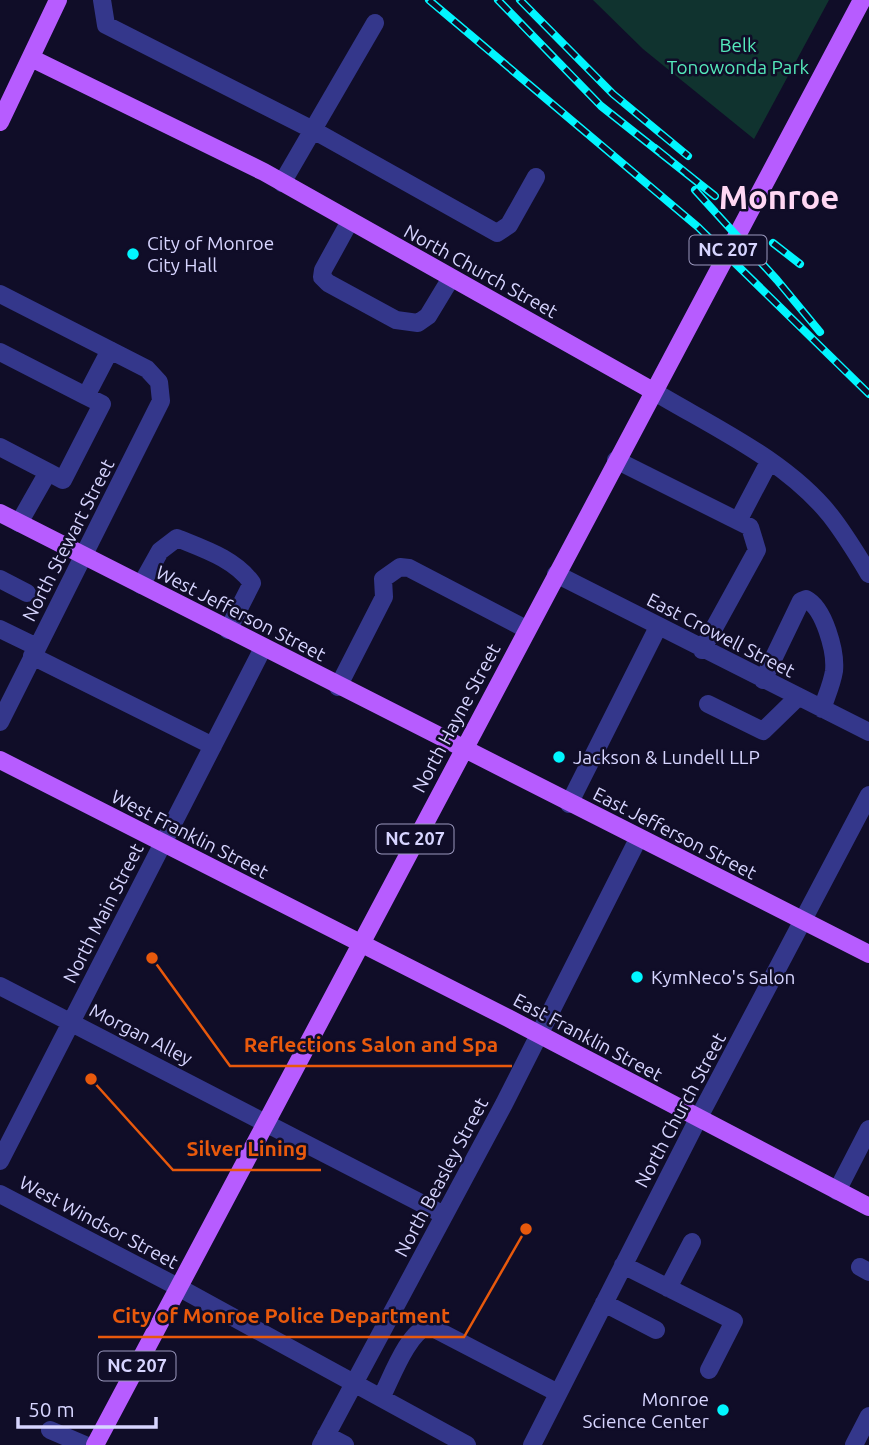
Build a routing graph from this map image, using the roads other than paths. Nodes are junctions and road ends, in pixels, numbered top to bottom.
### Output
1 (58, 0) edge
2 (862, 0) edge
3 (99, 1) edge
4 (376, 23) dead end
5 (31, 58) junction
6 (0, 122) edge
7 (313, 130) junction
8 (536, 177) dead end
9 (282, 183) junction
10 (350, 221) junction
11 (451, 278) junction
12 (0, 294) edge
13 (110, 350) junction
14 (0, 352) edge
15 (653, 391) junction
16 (86, 396) junction
17 (0, 447) edge
18 (616, 460) junction
19 (769, 462) junction
20 (48, 472) junction
21 (0, 513) edge
22 (738, 521) junction
23 (19, 523) junction
24 (83, 555) junction
25 (556, 574) junction
26 (869, 574) edge
27 (0, 579) edge
28 (141, 585) junction
29 (27, 593) dead end
30 (658, 627) junction
31 (0, 629) edge
32 (526, 629) junction
33 (228, 630) junction
34 (263, 648) junction
35 (702, 650) junction
36 (35, 652) junction
37 (763, 680) junction
38 (338, 687) junction
39 (798, 698) junction
40 (708, 704) dead end
41 (822, 709) junction
42 (0, 722) edge
43 (869, 733) edge
44 (213, 746) junction
45 (463, 750) junction
46 (0, 760) edge
47 (869, 795) edge
48 (569, 804) junction
49 (638, 838) junction
50 (163, 844) junction
51 (804, 921) junction
52 (360, 944) junction
53 (869, 954) edge
54 (0, 986) edge
55 (71, 1023) junction
56 (539, 1035) junction
57 (698, 1119) junction
58 (266, 1122) junction
59 (869, 1129) edge
60 (0, 1161) edge
61 (837, 1191) junction
62 (0, 1194) edge
63 (869, 1207) edge
64 (444, 1215) junction
65 (692, 1242) dead end
66 (624, 1265) junction
67 (178, 1287) junction
68 (668, 1288) junction
69 (604, 1303) junction
70 (656, 1330) dead end
71 (709, 1370) dead end
72 (354, 1383) junction
73 (558, 1393) junction
74 (381, 1398) junction
75 (869, 1416) edge
76 (50, 1430) dead end
77 (324, 1440) edge
78 (85, 1445) edge
79 (95, 1445) edge
80 (345, 1445) edge
81 (467, 1445) edge
82 (532, 1445) edge
83 (854, 1445) edge

1 - 5 main road
2 - 15 main road, NC 207
3 - 7 street
4 - 7 street
5 - 6 main road
5 - 9 main road, North Church Street
7 - 8 street
7 - 9 street
9 - 10 main road, North Church Street
10 - 11 main road, North Church Street
10 - 11 street
11 - 15 main road, North Church Street
12 - 13 street
13 - 16 street
13 - 24 street, North Stewart Street
14 - 16 street
15 - 18 main road, North Hayne Street / NC 207
15 - 19 street, North Church Street
16 - 20 street
17 - 20 street
18 - 22 street
18 - 25 main road, North Hayne Street / NC 207
19 - 22 street
19 - 26 street, North Church Street
20 - 23 street
21 - 23 main road, West Jefferson Street
22 - 35 street
23 - 24 main road, West Jefferson Street
24 - 28 main road, West Jefferson Street
24 - 36 street, North Stewart Street
25 - 30 street, East Crowell Street
25 - 32 main road, North Hayne Street / NC 207
27 - 29 street
28 - 33 main road, West Jefferson Street
28 - 33 street
30 - 35 street, East Crowell Street
30 - 48 street
31 - 36 street
32 - 38 street
32 - 45 main road, North Hayne Street / NC 207
33 - 34 main road, West Jefferson Street
34 - 38 main road, West Jefferson Street
34 - 44 street, North Main Street
35 - 37 street, East Crowell Street
36 - 42 street, North Stewart Street
36 - 44 street
37 - 39 street, East Crowell Street
37 - 41 street
38 - 45 main road, West Jefferson Street
39 - 40 street
39 - 41 street, East Crowell Street
41 - 43 street, East Crowell Street
44 - 50 street, North Main Street
45 - 48 main road, East Jefferson Street
45 - 52 main road, North Hayne Street / NC 207
46 - 50 main road, West Franklin Street
47 - 51 street, North Church Street
48 - 49 main road, East Jefferson Street
49 - 51 main road, East Jefferson Street
49 - 56 street, North Beasley Street
50 - 52 main road, West Franklin Street
50 - 55 street, North Main Street
51 - 53 main road, East Jefferson Street
51 - 57 street, North Church Street
52 - 56 main road, East Franklin Street
52 - 58 main road, North Hayne Street / NC 207
54 - 55 street, Morgan Alley
55 - 58 street, Morgan Alley
55 - 60 street, North Main Street
56 - 57 main road, East Franklin Street
56 - 64 street, North Beasley Street
57 - 61 main road, East Franklin Street
57 - 66 street, North Church Street
58 - 64 street, Morgan Alley
58 - 67 main road, North Hayne Street / NC 207
59 - 61 street
61 - 63 main road, East Franklin Street
62 - 67 street, West Windsor Street
64 - 72 street, North Beasley Street
65 - 68 street
66 - 68 street
66 - 69 street, North Church Street
67 - 72 street, West Windsor Street
67 - 79 main road, NC 207
68 - 71 street
69 - 70 street
69 - 73 street, North Church Street
72 - 74 street, West Windsor Street
72 - 77 street, North Beasley Street
73 - 74 street
73 - 82 street, North Church Street
74 - 81 street, West Windsor Street
75 - 83 street
76 - 78 street
77 - 80 street

